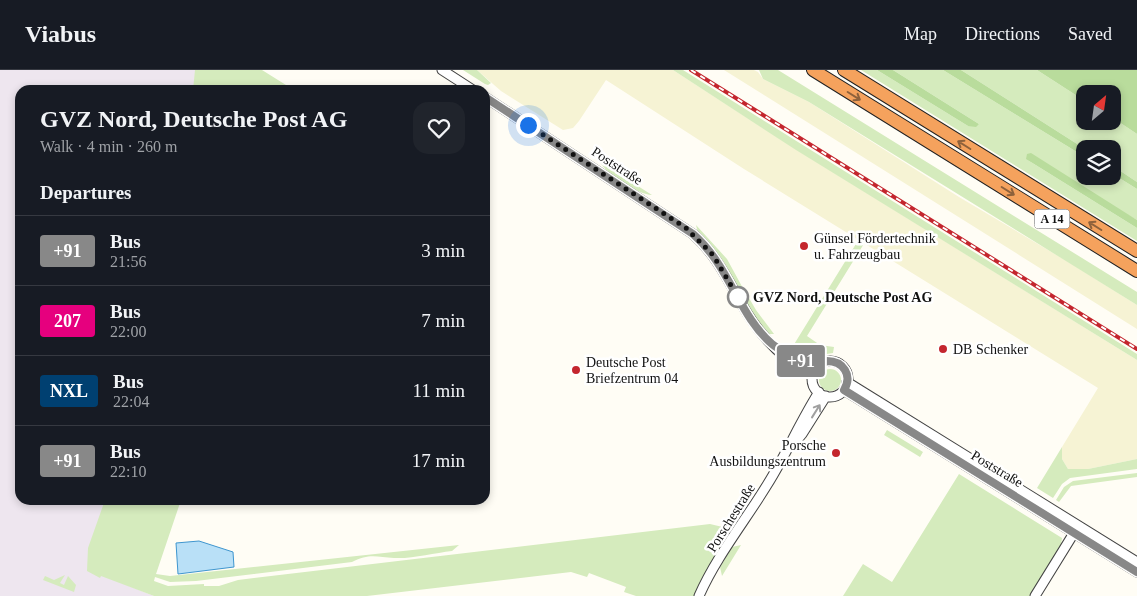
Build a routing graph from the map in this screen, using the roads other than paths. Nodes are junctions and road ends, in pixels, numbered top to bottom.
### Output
1 (442, 70) edge
2 (813, 70) edge
3 (844, 70) edge
4 (465, 85) edge
5 (490, 100) edge
6 (1137, 252) edge
7 (1137, 271) edge
8 (814, 372) junction
9 (846, 386) junction
10 (822, 394) junction
11 (1076, 529) junction
12 (1137, 562) edge
13 (1137, 572) edge
14 (699, 596) edge
15 (1035, 596) edge

1 - 4 street
2 -> 7 highway, A 14
6 -> 3 highway, A 14
5 - 8 street, Poststraße
8 - 9 street, Poststraße
8 - 10 street
9 - 10 street
9 - 11 street, Poststraße
10 - 14 street, Porschestraße
11 - 12 street, Poststraße
11 - 13 street, Poststraße
11 - 15 street

